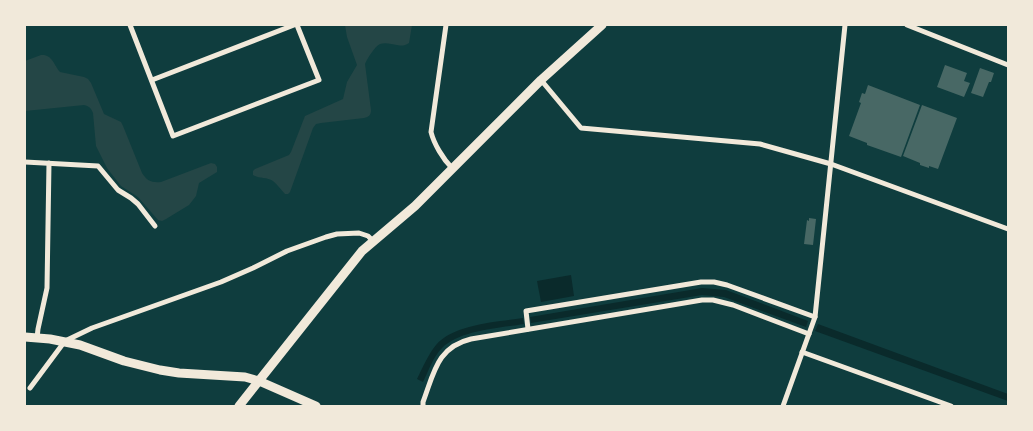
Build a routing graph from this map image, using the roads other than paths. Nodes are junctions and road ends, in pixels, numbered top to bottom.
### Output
1 (130, 25) edge
2 (296, 25) edge
3 (446, 25) edge
4 (602, 25) edge
5 (845, 25) edge
6 (907, 25) edge
7 (1008, 65) edge
8 (152, 80) junction
9 (541, 80) junction
10 (25, 162) edge
11 (49, 163) junction
12 (831, 164) junction
13 (452, 168) junction
14 (155, 226) dead end
15 (1008, 229) edge
16 (373, 241) junction
17 (815, 317) junction
18 (528, 329) junction
19 (809, 334) junction
20 (25, 337) edge
21 (37, 338) junction
22 (65, 341) junction
23 (802, 352) junction
24 (259, 381) junction
25 (30, 388) dead end
26 (239, 406) edge
27 (316, 406) edge
28 (422, 406) edge
29 (782, 406) edge
30 (951, 406) edge

1 - 8 street
2 - 8 street
2 - 8 street
3 - 13 street
4 - 9 street
5 - 12 street
6 - 7 street
9 - 12 street
9 - 13 street
10 - 11 street
11 - 14 street
11 - 21 street
12 - 15 street
12 - 17 street
13 - 16 street
16 - 22 street
16 - 24 street
17 - 18 street
17 - 19 street
18 - 19 street
18 - 28 street
19 - 23 street
20 - 21 street
21 - 22 street
22 - 24 street
22 - 25 street
23 - 29 street
23 - 30 street
24 - 26 street
24 - 27 street

